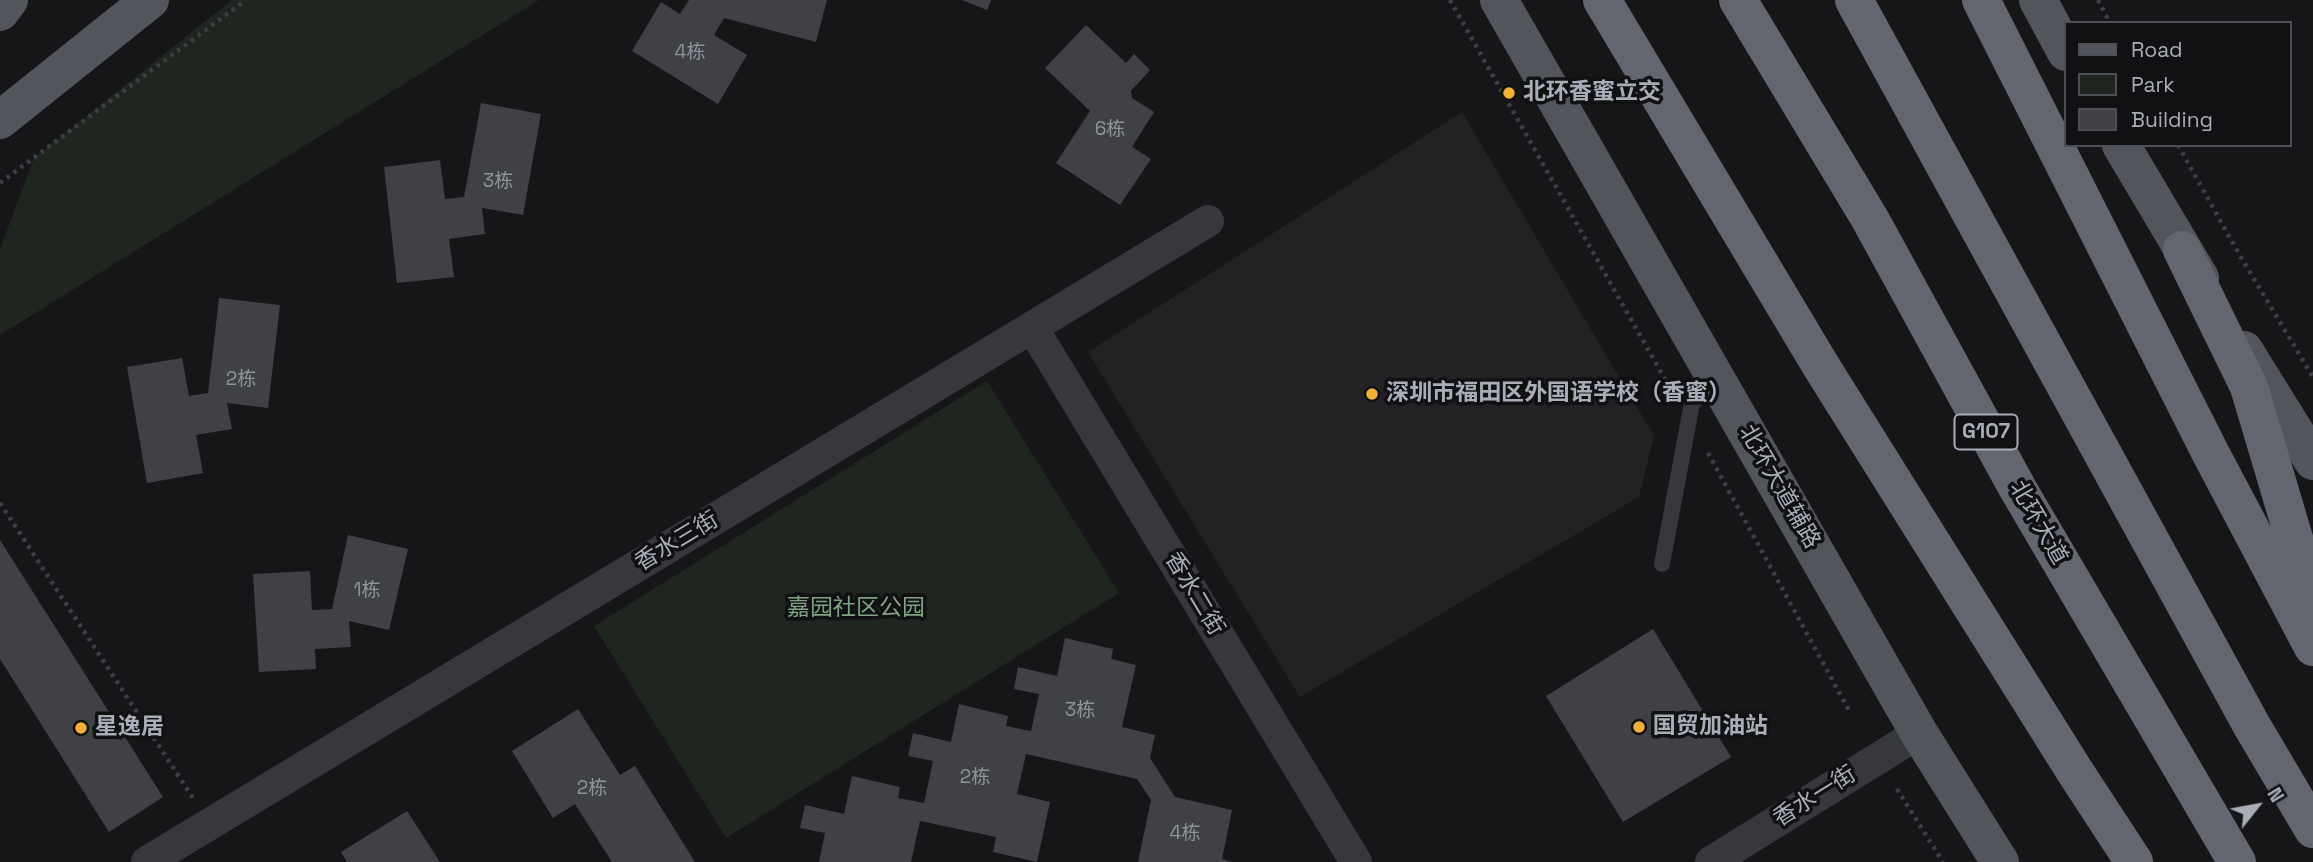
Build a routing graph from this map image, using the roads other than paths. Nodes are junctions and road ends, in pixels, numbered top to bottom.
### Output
1 (9, 0) edge
2 (150, 0) edge
3 (1499, 0) edge
4 (1738, 0) edge
5 (1854, 0) edge
6 (1981, 0) edge
7 (2038, 0) edge
8 (2057, 0) edge
9 (1606, 8) edge
10 (0, 12) edge
11 (2063, 47) edge
12 (0, 120) edge
13 (2122, 147) edge
14 (1208, 221) dead end
15 (2182, 250) junction
16 (1032, 327) junction
17 (1719, 382) junction
18 (2313, 461) edge
19 (1662, 564) dead end
20 (2313, 601) edge
21 (2313, 648) edge
22 (1919, 733) junction
23 (2313, 828) edge
24 (147, 862) edge
25 (1356, 862) edge
26 (1711, 862) edge
27 (2000, 862) edge
28 (2134, 862) edge
29 (2237, 862) edge

1 - 10 main road
2 - 12 main road
3 - 17 main road, 北环大道辅路
4 - 29 highway, 北环大道 / G107
5 - 23 highway
6 - 21 highway
7 - 11 main road
8 - 11 street
9 - 28 highway
13 - 15 main road
14 - 16 street, 香水三街
15 - 18 main road
15 - 20 highway
16 - 24 street, 香水三街
16 - 25 street, 香水二街
17 - 19 lane
17 - 22 main road, 北环大道辅路
22 - 26 street, 香水一街
22 - 27 main road, 北环大道辅路

